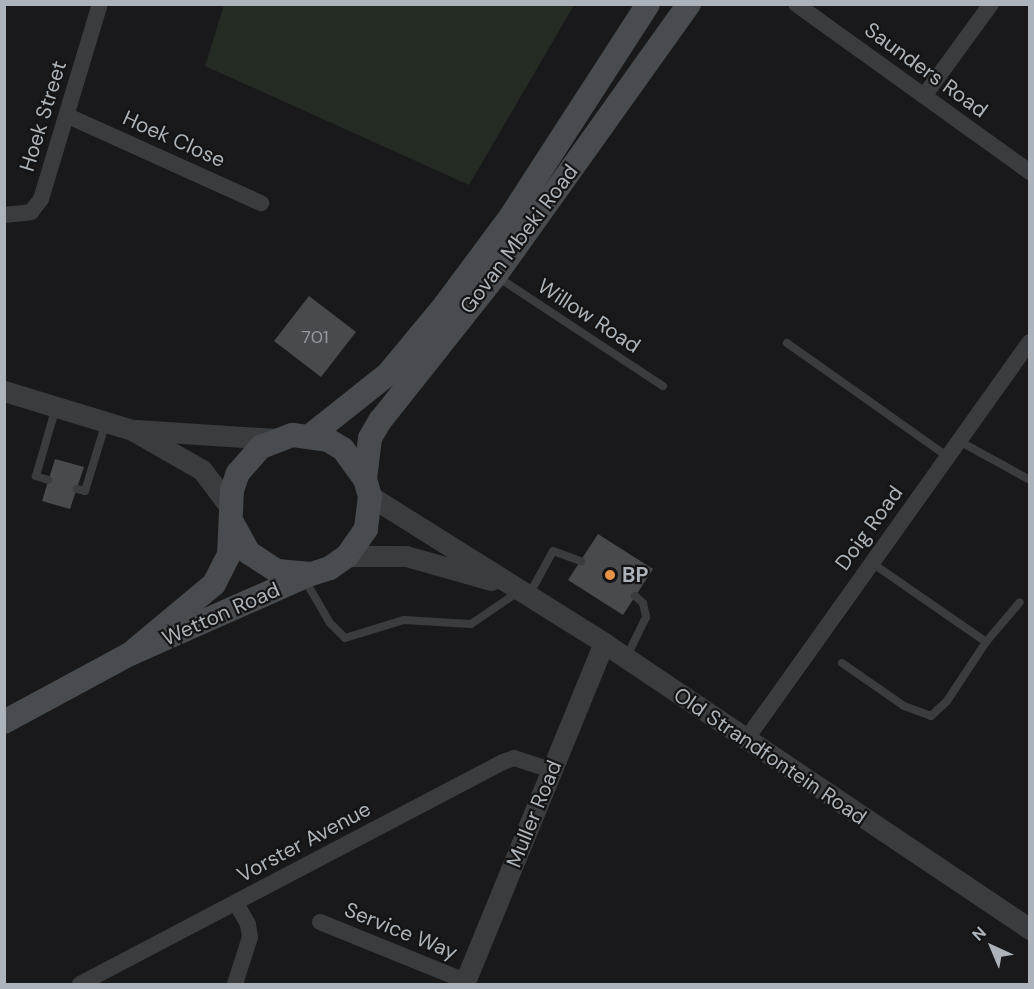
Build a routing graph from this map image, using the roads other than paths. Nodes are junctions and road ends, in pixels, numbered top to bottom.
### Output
1 (100, 4) edge
2 (648, 4) edge
3 (689, 4) edge
4 (795, 4) edge
5 (991, 4) edge
6 (924, 96) junction
7 (68, 116) junction
8 (1029, 172) edge
9 (261, 203) dead end
10 (4, 215) edge
11 (495, 276) junction
12 (1029, 342) edge
13 (787, 343) dead end
14 (663, 386) dead end
15 (4, 392) edge
16 (56, 407) junction
17 (106, 422) junction
18 (132, 430) junction
19 (310, 436) junction
20 (277, 439) junction
21 (958, 441) junction
22 (948, 457) junction
23 (48, 480) dead end
24 (1029, 480) edge
25 (367, 488) junction
26 (77, 489) dead end
27 (232, 515) junction
28 (347, 556) junction
29 (581, 561) dead end
30 (872, 563) junction
31 (307, 575) junction
32 (518, 592) junction
33 (635, 596) dead end
34 (1020, 602) dead end
35 (986, 642) junction
36 (604, 643) junction
37 (130, 654) junction
38 (625, 658) junction
39 (842, 663) dead end
40 (4, 722) edge
41 (745, 741) junction
42 (552, 770) junction
43 (236, 903) junction
44 (320, 922) dead end
45 (1029, 929) edge
46 (464, 983) edge
47 (80, 984) edge
48 (235, 984) edge

1 - 7 street, Hoek Street
2 - 19 main road, Govan Mbeki Road
3 - 11 main road, Govan Mbeki Road
4 - 6 street, Saunders Road
5 - 6 street
6 - 8 street, Saunders Road
7 - 9 street, Hoek Close
7 - 10 street, Hoek Street
11 - 14 lane, Willow Road
11 - 25 main road, Govan Mbeki Road
12 - 21 street, Doig Road
13 - 22 lane
15 - 16 street
16 - 17 street
16 - 23 lane
17 - 18 street
17 - 26 lane
18 - 20 street
18 - 27 street
19 - 20 main road
19 - 25 main road
20 - 27 main road
21 - 22 street, Doig Road
21 - 24 lane
22 - 30 street, Doig Road
25 - 28 main road
25 - 32 street, Old Strandfontein Road
27 - 31 main road
27 - 37 main road, Wetton Road
28 - 31 main road
28 - 32 street, Old Strandfontein Road
29 - 32 lane
30 - 35 lane
30 - 41 street, Doig Road
31 - 32 lane
31 - 37 main road, Wetton Road
32 - 36 street, Old Strandfontein Road
33 - 38 lane
34 - 35 lane
35 - 39 lane
36 - 38 street, Old Strandfontein Road
36 - 42 street, Muller Road
37 - 40 main road, Wetton Road
38 - 41 street, Old Strandfontein Road
41 - 45 street, Old Strandfontein Road
42 - 43 street, Vorster Avenue
42 - 46 street, Muller Road
43 - 47 street, Vorster Avenue
43 - 48 street
44 - 46 street, Service Way

